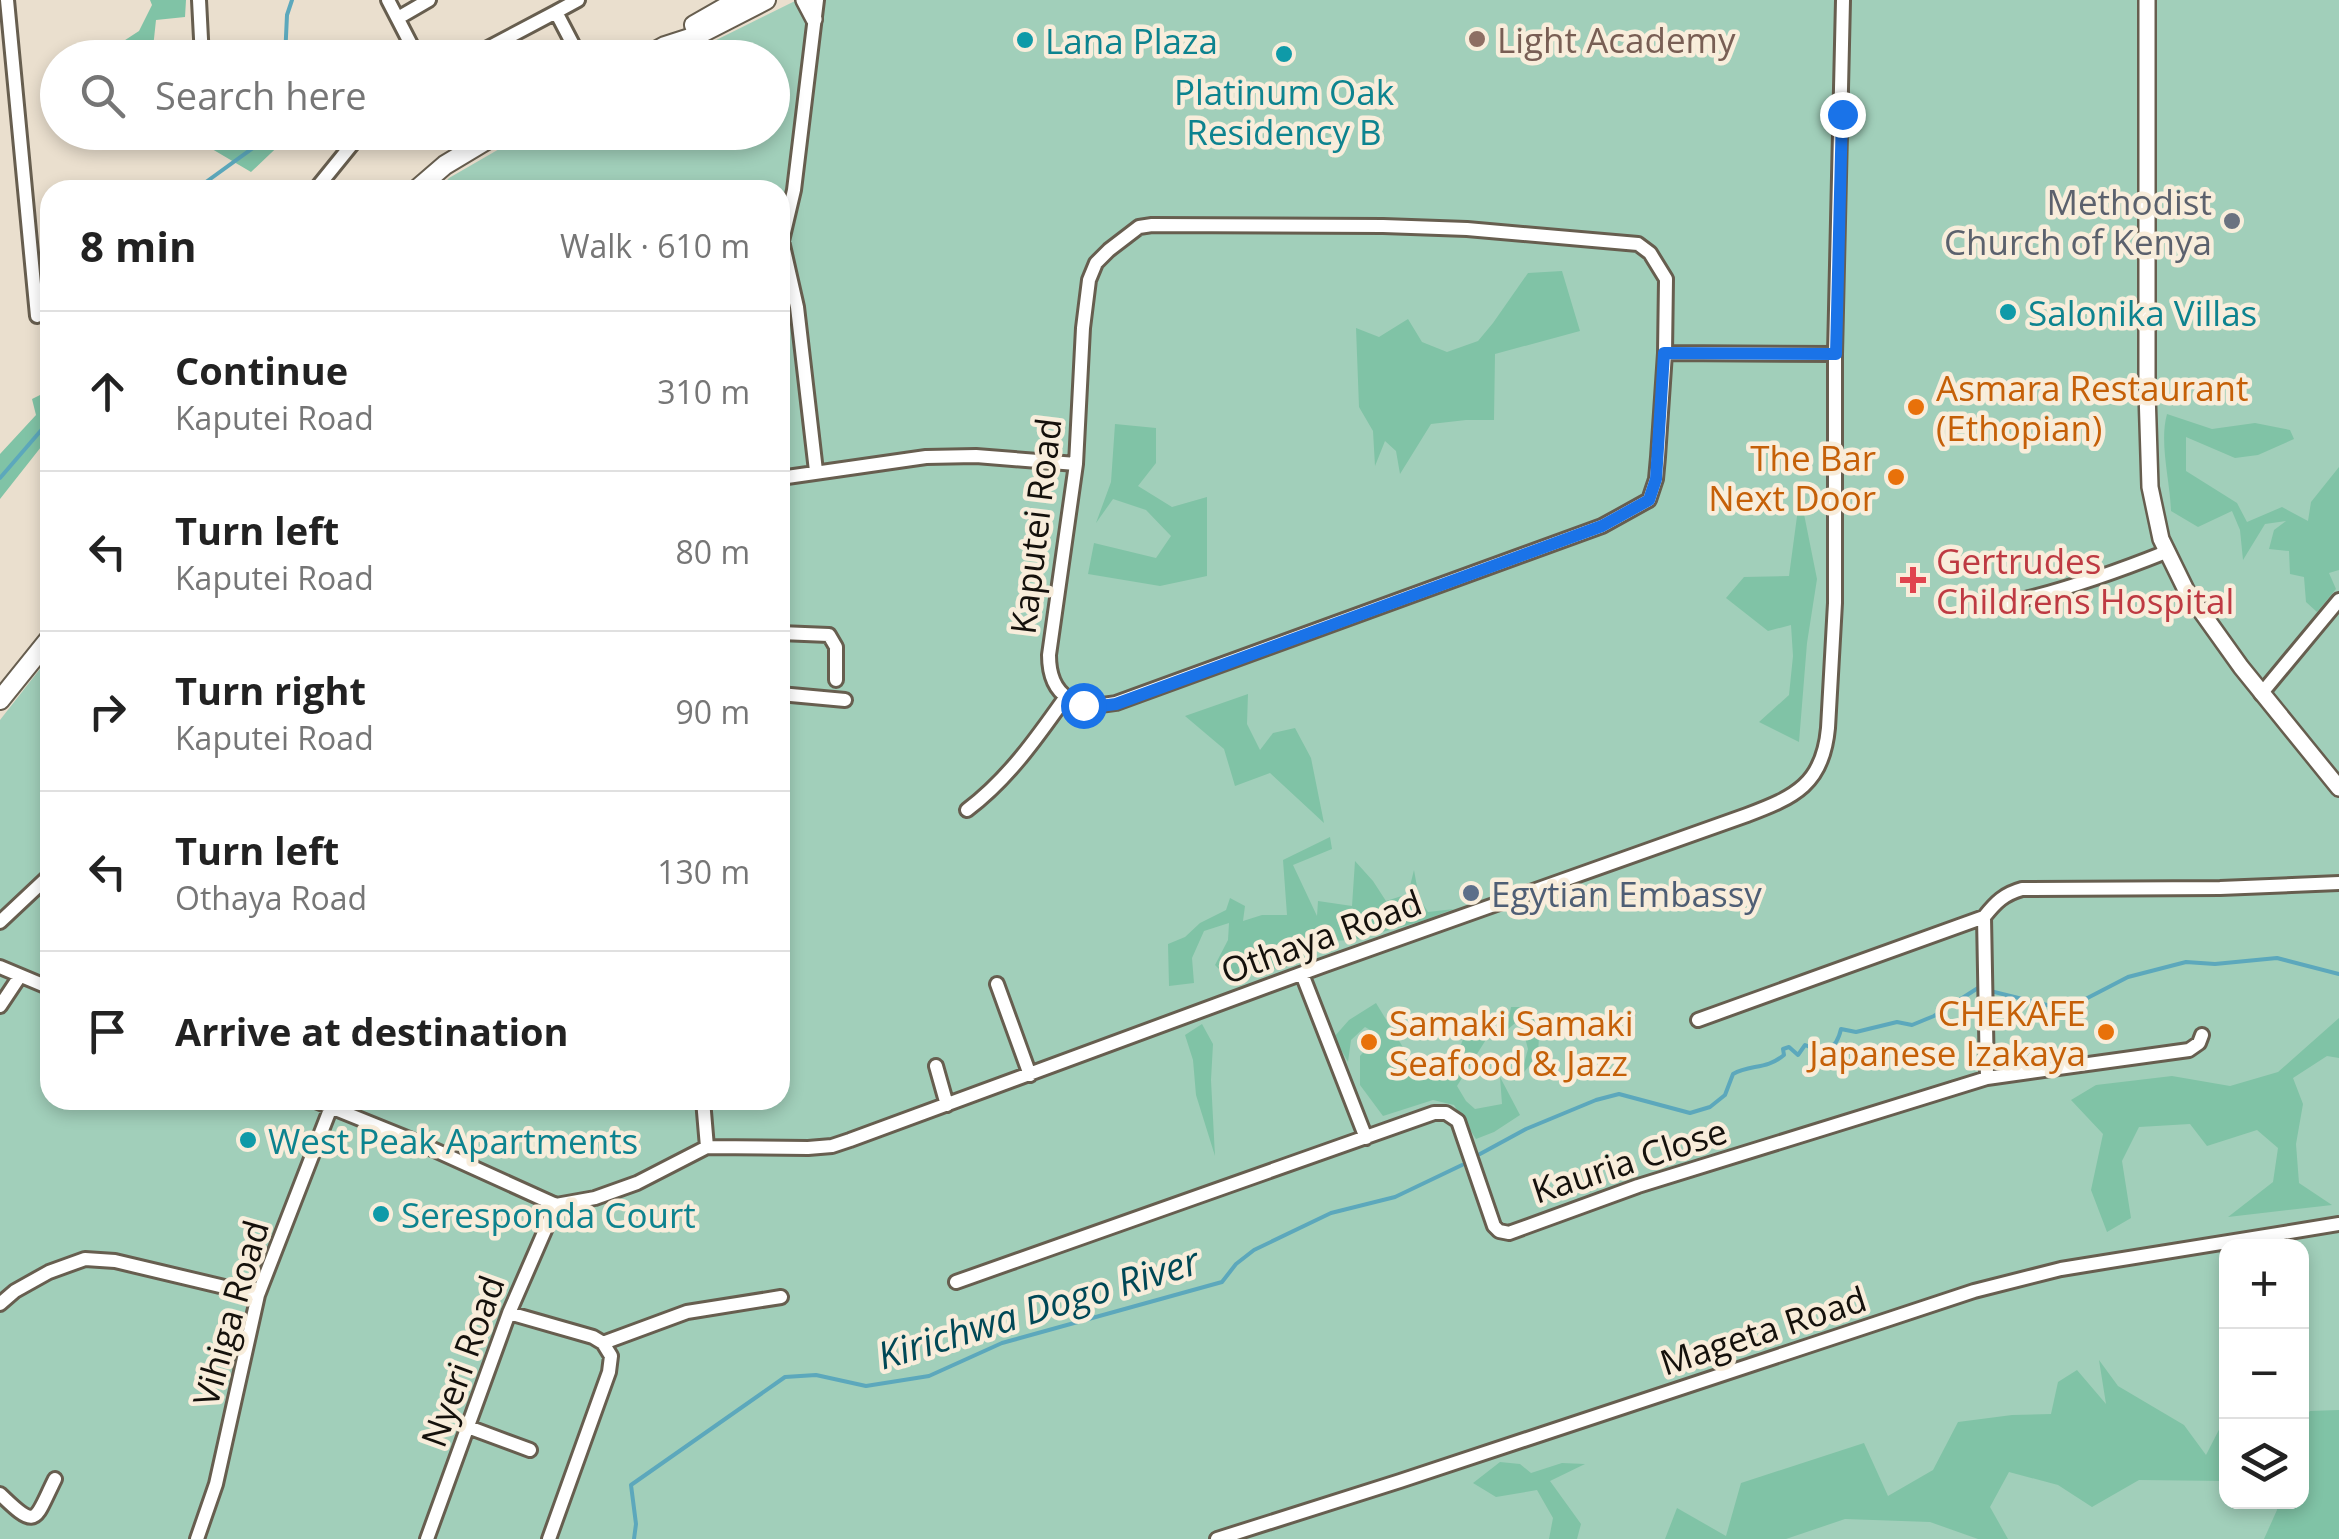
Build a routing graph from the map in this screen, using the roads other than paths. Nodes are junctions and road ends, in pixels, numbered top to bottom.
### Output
1 (7, 0) edge
2 (199, 0) edge
3 (388, 0) edge
4 (429, 0) edge
5 (578, 0) edge
6 (738, 0) edge
7 (766, 0) edge
8 (804, 0) edge
9 (816, 0) edge
10 (1843, 0) edge
11 (2146, 0) edge
12 (556, 12) junction
13 (398, 18) junction
14 (814, 18) junction
15 (201, 40) edge
16 (409, 40) edge
17 (503, 40) edge
18 (571, 40) edge
19 (673, 40) edge
20 (684, 40) edge
21 (347, 150) edge
22 (470, 150) edge
23 (323, 180) edge
24 (428, 180) edge
25 (790, 206) edge
26 (790, 279) edge
27 (37, 316) dead end
28 (1664, 353) junction
29 (1836, 354) junction
30 (1076, 464) junction
31 (816, 471) junction
32 (790, 476) edge
33 (2166, 552) junction
34 (2339, 600) edge
35 (1999, 605) dead end
36 (790, 633) edge
37 (40, 650) edge
38 (836, 680) dead end
39 (2261, 694) junction
40 (790, 695) edge
41 (1065, 698) junction
42 (0, 700) edge
43 (846, 700) dead end
44 (2339, 788) edge
45 (968, 810) dead end
46 (2339, 883) edge
47 (40, 884) edge
48 (1984, 917) junction
49 (0, 922) edge
50 (0, 967) edge
51 (1302, 974) junction
52 (20, 976) junction
53 (40, 984) edge
54 (997, 984) dead end
55 (0, 1006) edge
56 (1698, 1020) dead end
57 (2202, 1035) dead end
58 (936, 1066) dead end
59 (1030, 1075) junction
60 (1986, 1078) junction
61 (948, 1105) junction
62 (330, 1110) edge
63 (336, 1110) edge
64 (704, 1110) edge
65 (1366, 1138) junction
66 (706, 1147) junction
67 (556, 1205) junction
68 (2339, 1224) edge
69 (956, 1282) dead end
70 (258, 1295) junction
71 (781, 1298) dead end
72 (0, 1304) edge
73 (510, 1314) junction
74 (603, 1343) junction
75 (468, 1426) junction
76 (530, 1450) dead end
77 (55, 1479) dead end
78 (0, 1494) edge
79 (197, 1539) edge
80 (427, 1539) edge
81 (549, 1539) edge
82 (1218, 1539) edge

1 - 27 street
2 - 15 street
3 - 13 street
4 - 13 street
5 - 12 street
6 - 19 main road
7 - 20 main road
8 - 14 street
9 - 14 street
10 - 29 street, Othaya Road
11 - 33 street
12 - 17 street
12 - 18 street
13 - 16 street
14 - 25 street
21 - 23 street
22 - 24 main road
26 - 31 street
28 - 29 street
28 - 30 street, Kaputei Road
28 - 41 street, Kaputei Road
29 - 51 street, Othaya Road
30 - 31 street
30 - 41 street, Kaputei Road
31 - 32 street
33 - 35 street
33 - 39 street
34 - 39 street
36 - 38 street
37 - 42 main road
39 - 44 street
40 - 43 street
41 - 45 street
46 - 48 street
47 - 49 street
48 - 56 street
48 - 60 street
50 - 52 street
51 - 59 street, Othaya Road
51 - 65 street
52 - 53 street
52 - 55 street
54 - 59 street
57 - 60 street, Kauria Close
58 - 61 street
59 - 61 street, Othaya Road
60 - 65 street, Kauria Close
61 - 66 street, Othaya Road
62 - 70 street, Vihiga Road
63 - 67 street
64 - 66 street
65 - 69 street, Kauria Close
66 - 67 street, Othaya Road
67 - 73 street, Nyeri Road
68 - 82 street, Mageta Road
70 - 72 street
70 - 79 street, Vihiga Road
71 - 74 street
73 - 74 street
73 - 75 street, Nyeri Road
74 - 81 street
75 - 76 street
75 - 80 street, Nyeri Road
77 - 78 street

